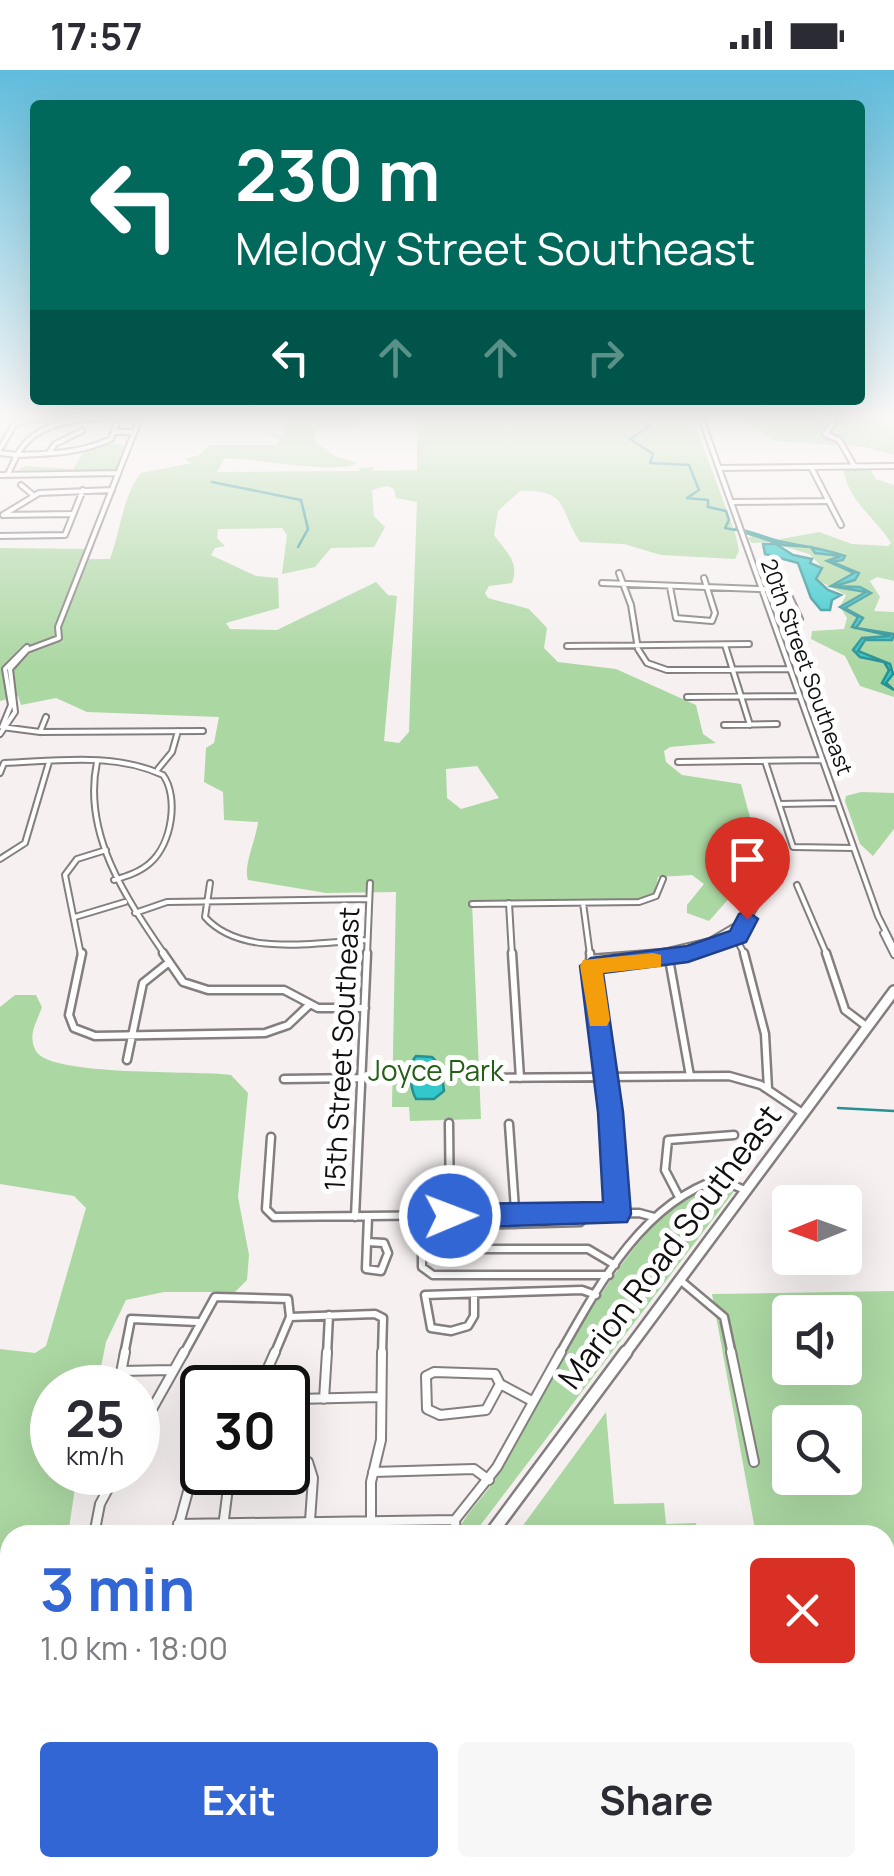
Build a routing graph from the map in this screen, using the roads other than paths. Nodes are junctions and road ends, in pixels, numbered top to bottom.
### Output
1 (23, 499) edge
2 (80, 499) edge
3 (109, 499) edge
4 (827, 501) joint
5 (730, 502) joint
6 (74, 514) junction
7 (1, 515) edge
8 (841, 525) dead end
9 (0, 536) edge
10 (774, 563) dead end
11 (620, 572) dead end
12 (704, 578) dead end
13 (602, 583) dead end
14 (622, 583) junction
15 (670, 586) junction
16 (708, 590) junction
17 (761, 590) junction
18 (786, 590) junction
19 (800, 619) dead end
20 (725, 644) junction
21 (749, 644) dead end
22 (636, 645) junction
23 (567, 646) dead end
24 (789, 669) junction
25 (733, 670) junction
26 (742, 696) junction
27 (798, 696) junction
28 (687, 697) dead end
29 (46, 716) dead end
30 (777, 724) dead end
31 (724, 725) dead end
32 (750, 725) junction
33 (2, 729) edge
34 (178, 731) junction
35 (203, 731) dead end
36 (40, 732) junction
37 (822, 760) junction
38 (765, 761) junction
39 (50, 762) junction
40 (98, 762) junction
41 (678, 762) dead end
42 (158, 769) junction
43 (0, 773) edge
44 (837, 803) junction
45 (778, 804) junction
46 (854, 848) junction
47 (106, 850) junction
48 (0, 860) edge
49 (663, 879) dead end
50 (114, 880) junction
51 (210, 883) dead end
52 (370, 884) dead end
53 (797, 886) dead end
54 (369, 899) junction
55 (206, 901) junction
56 (126, 902) junction
57 (583, 903) junction
58 (472, 904) dead end
59 (508, 904) junction
60 (756, 905) dead end
61 (134, 913) junction
62 (76, 917) junction
63 (735, 933) junction
64 (367, 940) junction
65 (894, 952) edge
66 (668, 959) junction
67 (590, 962) junction
68 (169, 963) junction
69 (894, 992) edge
70 (308, 1006) junction
71 (365, 1008) junction
72 (868, 1028) junction
73 (132, 1035) junction
74 (127, 1060) dead end
75 (690, 1076) junction
76 (606, 1077) junction
77 (362, 1078) junction
78 (483, 1078) dead end
79 (520, 1078) junction
80 (284, 1079) dead end
81 (768, 1089) junction
82 (804, 1114) junction
83 (449, 1123) dead end
84 (509, 1124) dead end
85 (734, 1135) dead end
86 (271, 1137) dead end
87 (747, 1191) junction
88 (679, 1198) junction
89 (617, 1214) junction
90 (424, 1216) junction
91 (450, 1216) junction
92 (355, 1217) junction
93 (368, 1217) junction
94 (654, 1217) junction
95 (516, 1219) junction
96 (367, 1242) junction
97 (615, 1266) junction
98 (609, 1275) junction
99 (680, 1280) junction
100 (474, 1294) junction
101 (596, 1295) junction
102 (330, 1315) junction
103 (290, 1317) junction
104 (198, 1322) junction
105 (123, 1365) edge
106 (269, 1365) edge
107 (160, 1370) edge
108 (172, 1370) junction
109 (500, 1384) junction
110 (160, 1393) edge
111 (382, 1397) junction
112 (310, 1398) edge
113 (324, 1398) junction
114 (532, 1402) junction
115 (754, 1462) dead end
116 (310, 1468) edge
117 (374, 1472) junction
118 (488, 1480) junction
119 (105, 1495) edge
120 (187, 1495) edge
121 (227, 1495) edge
122 (371, 1520) junction
123 (455, 1520) junction
124 (310, 1521) junction
125 (223, 1523) junction
126 (178, 1524) joint
127 (96, 1525) edge
128 (310, 1525) edge
129 (371, 1525) edge
130 (455, 1525) edge
131 (497, 1525) edge

1 - 7 street
2 - 6 street
3 - 33 street
4 - 5 street
4 - 8 street
5 - 17 street, 20th Street Southeast
6 - 7 street
6 - 9 street
10 - 18 street
11 - 14 street
12 - 16 street
13 - 14 street
14 - 15 street
14 - 22 street
15 - 16 street
15 - 16 street
16 - 17 street
17 - 18 street
17 - 24 street, 20th Street Southeast
18 - 19 street
20 - 21 street
20 - 22 street
20 - 25 street
22 - 23 street
22 - 25 street
24 - 25 street
24 - 27 street, 20th Street Southeast
25 - 26 street
26 - 27 street
26 - 28 street
26 - 32 street
27 - 37 street, 20th Street Southeast
29 - 36 street
30 - 32 street
31 - 32 street
33 - 36 street
34 - 35 street
34 - 36 street
34 - 42 street
37 - 38 street
37 - 44 street, 20th Street Southeast
38 - 41 street
38 - 45 street
39 - 40 street
39 - 43 street
39 - 48 street
40 - 42 street
40 - 47 street
42 - 50 street
44 - 45 street
44 - 46 street, 20th Street Southeast
45 - 46 street
46 - 65 street, 20th Street Southeast
47 - 50 street
47 - 62 street
49 - 57 street
50 - 56 street
51 - 55 street
52 - 54 street, 15th Street Southeast
53 - 72 street
54 - 55 street
54 - 64 street, 15th Street Southeast
55 - 61 street
55 - 64 street
56 - 61 street
56 - 62 street
57 - 59 street
57 - 67 street
58 - 59 street
59 - 79 street
60 - 63 street
61 - 68 street
62 - 73 street
63 - 66 street
63 - 67 street
63 - 81 street
64 - 71 street, 15th Street Southeast
66 - 67 street
66 - 75 street
67 - 76 street
68 - 70 street
68 - 73 street
69 - 72 main road, Marion Road Southeast
70 - 71 street
70 - 73 street
71 - 77 street, 15th Street Southeast
72 - 82 main road, Marion Road Southeast
73 - 74 street
75 - 76 street
75 - 81 street
76 - 79 street
76 - 89 street
77 - 80 street
77 - 92 street, 15th Street Southeast
78 - 79 street
81 - 82 street
82 - 87 main road, Marion Road Southeast
83 - 91 street
84 - 95 street
85 - 88 street
86 - 92 street
87 - 88 street
87 - 99 main road, Marion Road Southeast
88 - 94 street
89 - 94 street
89 - 95 street
90 - 91 street
90 - 93 street
90 - 95 street
91 - 95 street
92 - 93 street
93 - 96 street
94 - 97 street
96 - 96 street
97 - 98 street
97 - 98 street
98 - 101 street
99 - 115 street
99 - 131 main road, Marion Road Southeast
100 - 100 street
100 - 101 street
101 - 114 street
102 - 103 street
102 - 111 street
102 - 113 street
103 - 104 street
103 - 106 street
104 - 105 street
104 - 108 street
107 - 108 street
108 - 110 street
109 - 109 street
109 - 114 street
111 - 113 street
111 - 117 street
112 - 113 street
114 - 118 street
116 - 124 street
117 - 118 street
117 - 122 street
118 - 123 street
119 - 127 street
120 - 126 street
121 - 125 street
122 - 123 street
122 - 124 street
122 - 129 street
123 - 130 street
124 - 125 street
124 - 128 street
125 - 126 street

